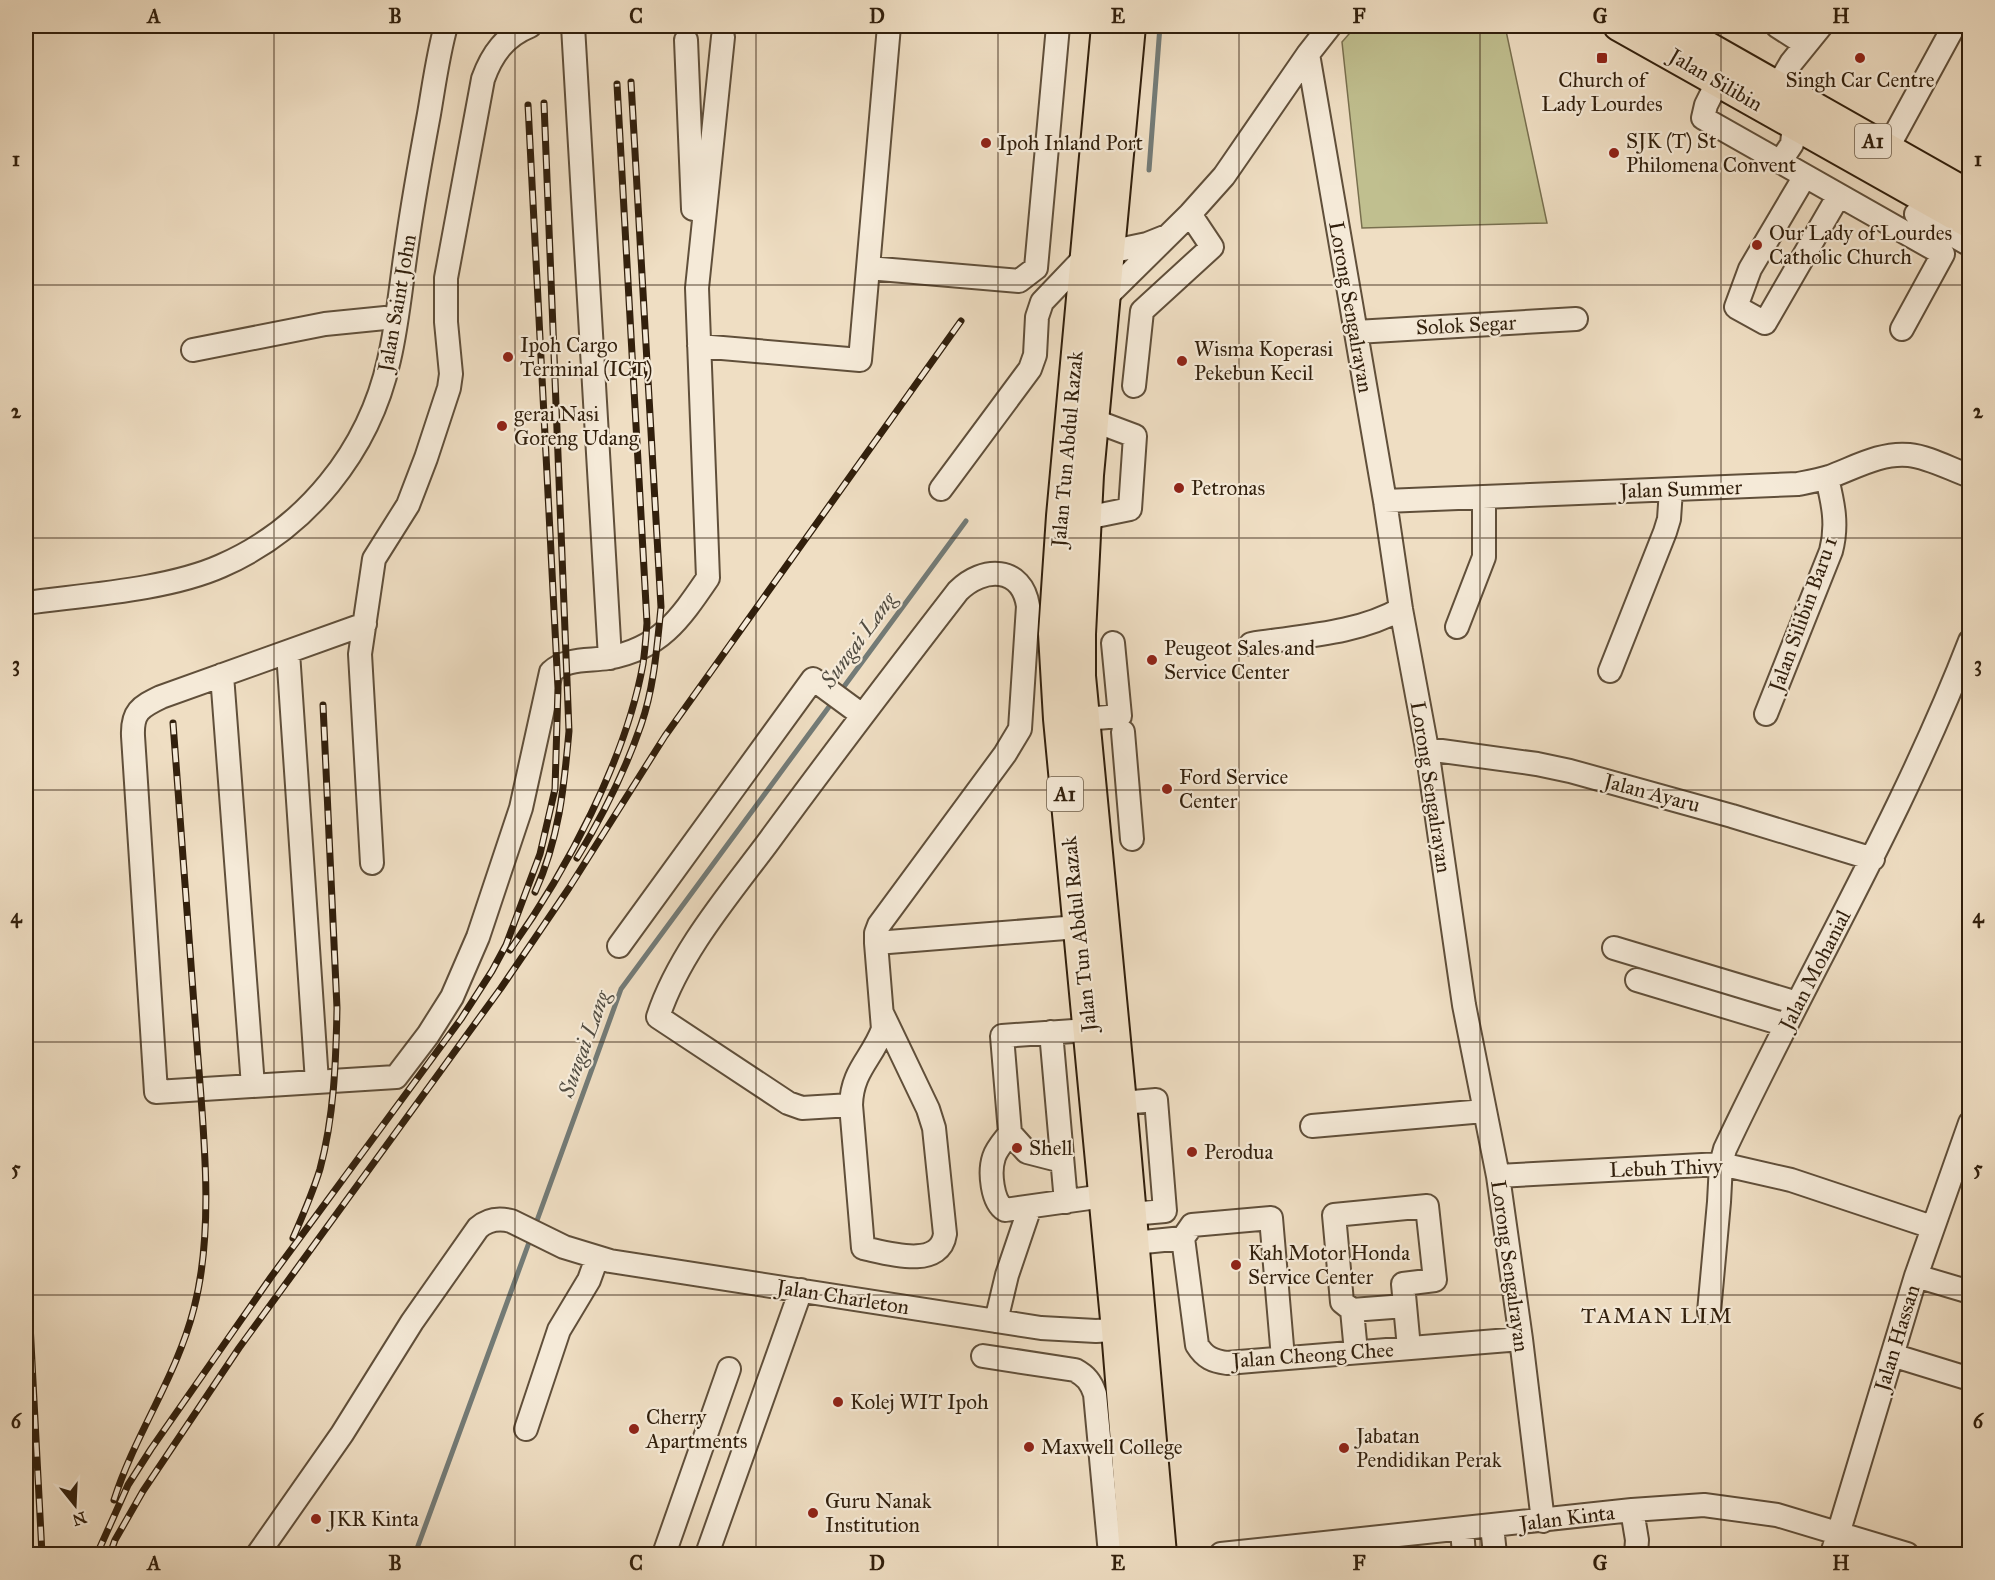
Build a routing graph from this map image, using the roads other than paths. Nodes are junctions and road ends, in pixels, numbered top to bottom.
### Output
1 (437, 26) edge
2 (446, 26) edge
3 (530, 26) edge
4 (573, 26) edge
5 (889, 26) edge
6 (1058, 26) edge
7 (1106, 26) edge
8 (1131, 26) edge
9 (1330, 26) edge
10 (1618, 26) edge
11 (1777, 26) edge
12 (1821, 26) edge
13 (1954, 26) edge
14 (1661, 31) edge
15 (723, 32) edge
16 (686, 33) edge
17 (1805, 44) junction
18 (1308, 54) junction
19 (1718, 81) junction
20 (1777, 87) junction
21 (1794, 124) junction
22 (1887, 149) junction
23 (1780, 162) junction
24 (1805, 176) junction
25 (1839, 195) junction
26 (1970, 195) edge
27 (1190, 214) junction
28 (1915, 215) junction
29 (1970, 224) edge
30 (1167, 236) junction
31 (1970, 245) edge
32 (1098, 255) junction
33 (868, 268) junction
34 (697, 288) junction
35 (1107, 296) junction
36 (385, 318) junction
37 (1576, 319) dead end
38 (1902, 329) dead end
39 (1356, 332) junction
40 (699, 346) junction
41 (194, 350) dead end
42 (1134, 386) dead end
43 (1095, 421) junction
44 (1970, 477) edge
45 (1827, 478) junction
46 (941, 489) dead end
47 (1671, 490) junction
48 (1484, 497) junction
49 (1384, 501) junction
50 (1086, 518) junction
51 (26, 591) edge
52 (26, 603) edge
53 (1401, 609) junction
54 (365, 624) junction
55 (1457, 627) dead end
56 (1970, 641) edge
57 (1113, 643) dead end
58 (1251, 644) dead end
59 (288, 652) junction
60 (610, 658) junction
61 (1610, 671) dead end
62 (222, 675) junction
63 (855, 710) junction
64 (1766, 714) dead end
65 (1084, 719) junction
66 (1123, 732) dead end
67 (1427, 749) junction
68 (1128, 790) junction
69 (1092, 793) junction
70 (1132, 839) dead end
71 (1873, 859) junction
72 (372, 863) dead end
73 (1078, 927) junction
74 (876, 943) junction
75 (619, 946) dead end
76 (1614, 948) dead end
77 (1637, 980) dead end
78 (1797, 1003) junction
79 (882, 1013) junction
80 (1786, 1025) junction
81 (1088, 1030) junction
82 (1051, 1032) junction
83 (317, 1082) junction
84 (253, 1086) junction
85 (851, 1105) junction
86 (1484, 1111) junction
87 (1969, 1124) edge
88 (1312, 1126) dead end
89 (1010, 1133) junction
90 (1062, 1161) junction
91 (1721, 1164) junction
92 (1498, 1176) junction
93 (1104, 1196) junction
94 (1066, 1202) junction
95 (1030, 1207) junction
96 (1932, 1227) junction
97 (1183, 1238) junction
98 (1134, 1243) junction
99 (597, 1258) junction
100 (1916, 1276) junction
101 (801, 1290) junction
102 (1970, 1292) edge
103 (1405, 1306) junction
104 (1352, 1310) junction
105 (1709, 1312) dead end
106 (996, 1321) junction
107 (1022, 1325) junction
108 (1129, 1329) junction
109 (1521, 1339) junction
110 (1409, 1348) junction
111 (1356, 1352) junction
112 (1892, 1355) junction
113 (983, 1356) dead end
114 (1283, 1358) junction
115 (1017, 1361) junction
116 (729, 1370) dead end
117 (1970, 1379) edge
118 (526, 1429) dead end
119 (1131, 1499) junction
120 (1632, 1510) junction
121 (1543, 1521) junction
122 (1492, 1526) junction
123 (1462, 1530) junction
124 (1835, 1545) edge
125 (258, 1554) edge
126 (664, 1554) edge
127 (707, 1554) edge
128 (1110, 1554) edge
129 (1134, 1554) edge
130 (1153, 1554) edge
131 (1162, 1554) edge
132 (1221, 1554) edge
133 (1464, 1554) edge
134 (1495, 1554) edge
135 (1636, 1554) edge
136 (1907, 1554) edge

1 - 36 street, Jalan Saint John
2 - 52 street, Jalan Saint John
3 - 54 street
4 - 60 street
5 - 33 street
6 - 33 street
7 - 32 main road, Jalan Tun Abdul Razak / A1
8 - 32 main road, Jalan Tun Abdul Razak / A1
9 - 18 street
10 - 14 main road, Jalan Silibin / A1
11 - 17 street
12 - 17 street
13 - 22 street
14 - 19 main road, Jalan Silibin / A1
14 - 20 main road, Jalan Silibin / A1
15 - 16 street
15 - 34 street
16 - 34 street
17 - 20 street
18 - 27 street
18 - 39 street, Lorong Sengalrayan
19 - 21 main road, Jalan Silibin / A1
19 - 23 street
20 - 22 main road, Jalan Silibin / A1
21 - 23 street
21 - 28 main road, Jalan Silibin / A1
22 - 26 main road, Jalan Silibin / A1
23 - 24 street
24 - 25 street
24 - 25 street
25 - 28 street
27 - 30 street
27 - 42 street
28 - 29 main road, Jalan Silibin / A1
28 - 31 street
28 - 38 street
30 - 32 street
30 - 35 street
32 - 35 main road, Jalan Tun Abdul Razak / A1
32 - 46 street
32 - 73 main road, Jalan Tun Abdul Razak / A1
33 - 40 street
34 - 40 street
35 - 43 main road, Jalan Tun Abdul Razak / A1
36 - 41 street
36 - 51 street, Jalan Saint John
37 - 39 street, Solok Segar
39 - 49 street, Lorong Sengalrayan
40 - 60 street
43 - 50 main road, Jalan Tun Abdul Razak / A1
43 - 50 street
44 - 45 street, Jalan Summer
45 - 47 street, Jalan Summer
45 - 64 street, Jalan Silibin Baru 1
47 - 48 street, Jalan Summer
47 - 61 street
48 - 49 street, Jalan Summer
48 - 55 street
49 - 53 street, Lorong Sengalrayan
50 - 65 main road, Jalan Tun Abdul Razak / A1
53 - 58 street
53 - 67 street, Lorong Sengalrayan
54 - 59 street
54 - 72 street
56 - 71 street, Jalan Mohanial
57 - 65 street
59 - 62 street
59 - 83 street
60 - 83 street
62 - 84 street
62 - 84 street
63 - 74 street
63 - 75 street
63 - 85 street
65 - 69 main road, Jalan Tun Abdul Razak / A1
66 - 68 street
67 - 71 street, Jalan Ayaru
67 - 86 street, Lorong Sengalrayan
68 - 69 street
68 - 70 street
69 - 98 main road, Jalan Tun Abdul Razak / A1
71 - 78 street, Jalan Mohanial
73 - 74 street
73 - 81 main road, Jalan Tun Abdul Razak / A1
74 - 79 street
76 - 78 street
77 - 80 street
78 - 80 street, Jalan Mohanial
79 - 85 street
79 - 85 street
80 - 91 street, Jalan Mohanial
81 - 82 street
81 - 93 main road, Jalan Tun Abdul Razak / A1
82 - 89 street
82 - 90 street
83 - 84 street
86 - 88 street
86 - 92 street, Lorong Sengalrayan
87 - 96 street, Jalan Hassan
89 - 90 street
89 - 95 street
90 - 94 street
91 - 92 street, Lebuh Thivy
91 - 96 street, Lebuh Thivy
91 - 105 street, Jalan Mohanial
92 - 109 street, Lorong Sengalrayan
93 - 94 street
93 - 108 main road, Jalan Tun Abdul Razak / A1
94 - 95 street
95 - 106 street
96 - 100 street, Jalan Hassan
97 - 98 street
97 - 114 street, Jalan Cheong Chee
97 - 114 street
98 - 108 main road, Jalan Tun Abdul Razak / A1
99 - 101 street, Jalan Charleton
99 - 118 street
99 - 125 street, Jalan Charleton
100 - 102 street
100 - 112 street, Jalan Hassan
101 - 106 street, Jalan Charleton
101 - 127 street
103 - 104 street
103 - 104 street
103 - 110 street
104 - 111 street
106 - 107 street, Jalan Charleton
107 - 108 street, Jalan Charleton
107 - 115 street
108 - 119 main road, Jalan Tun Abdul Razak / A1
108 - 131 main road, Jalan Tun Abdul Razak / A1
109 - 110 street, Jalan Cheong Chee
109 - 121 street, Lorong Sengalrayan
110 - 111 street, Jalan Cheong Chee
111 - 114 street, Jalan Cheong Chee
112 - 117 street
112 - 124 street, Jalan Hassan
113 - 115 street
115 - 128 street
116 - 126 street
119 - 129 main road, Jalan Tun Abdul Razak / A1
119 - 130 main road
120 - 121 street, Jalan Kinta
120 - 124 street, Jalan Kinta
120 - 135 street
121 - 122 street, Jalan Kinta
122 - 123 street, Jalan Kinta
122 - 134 street
123 - 132 street, Jalan Kinta
123 - 133 street
124 - 136 street, Jalan Kinta

